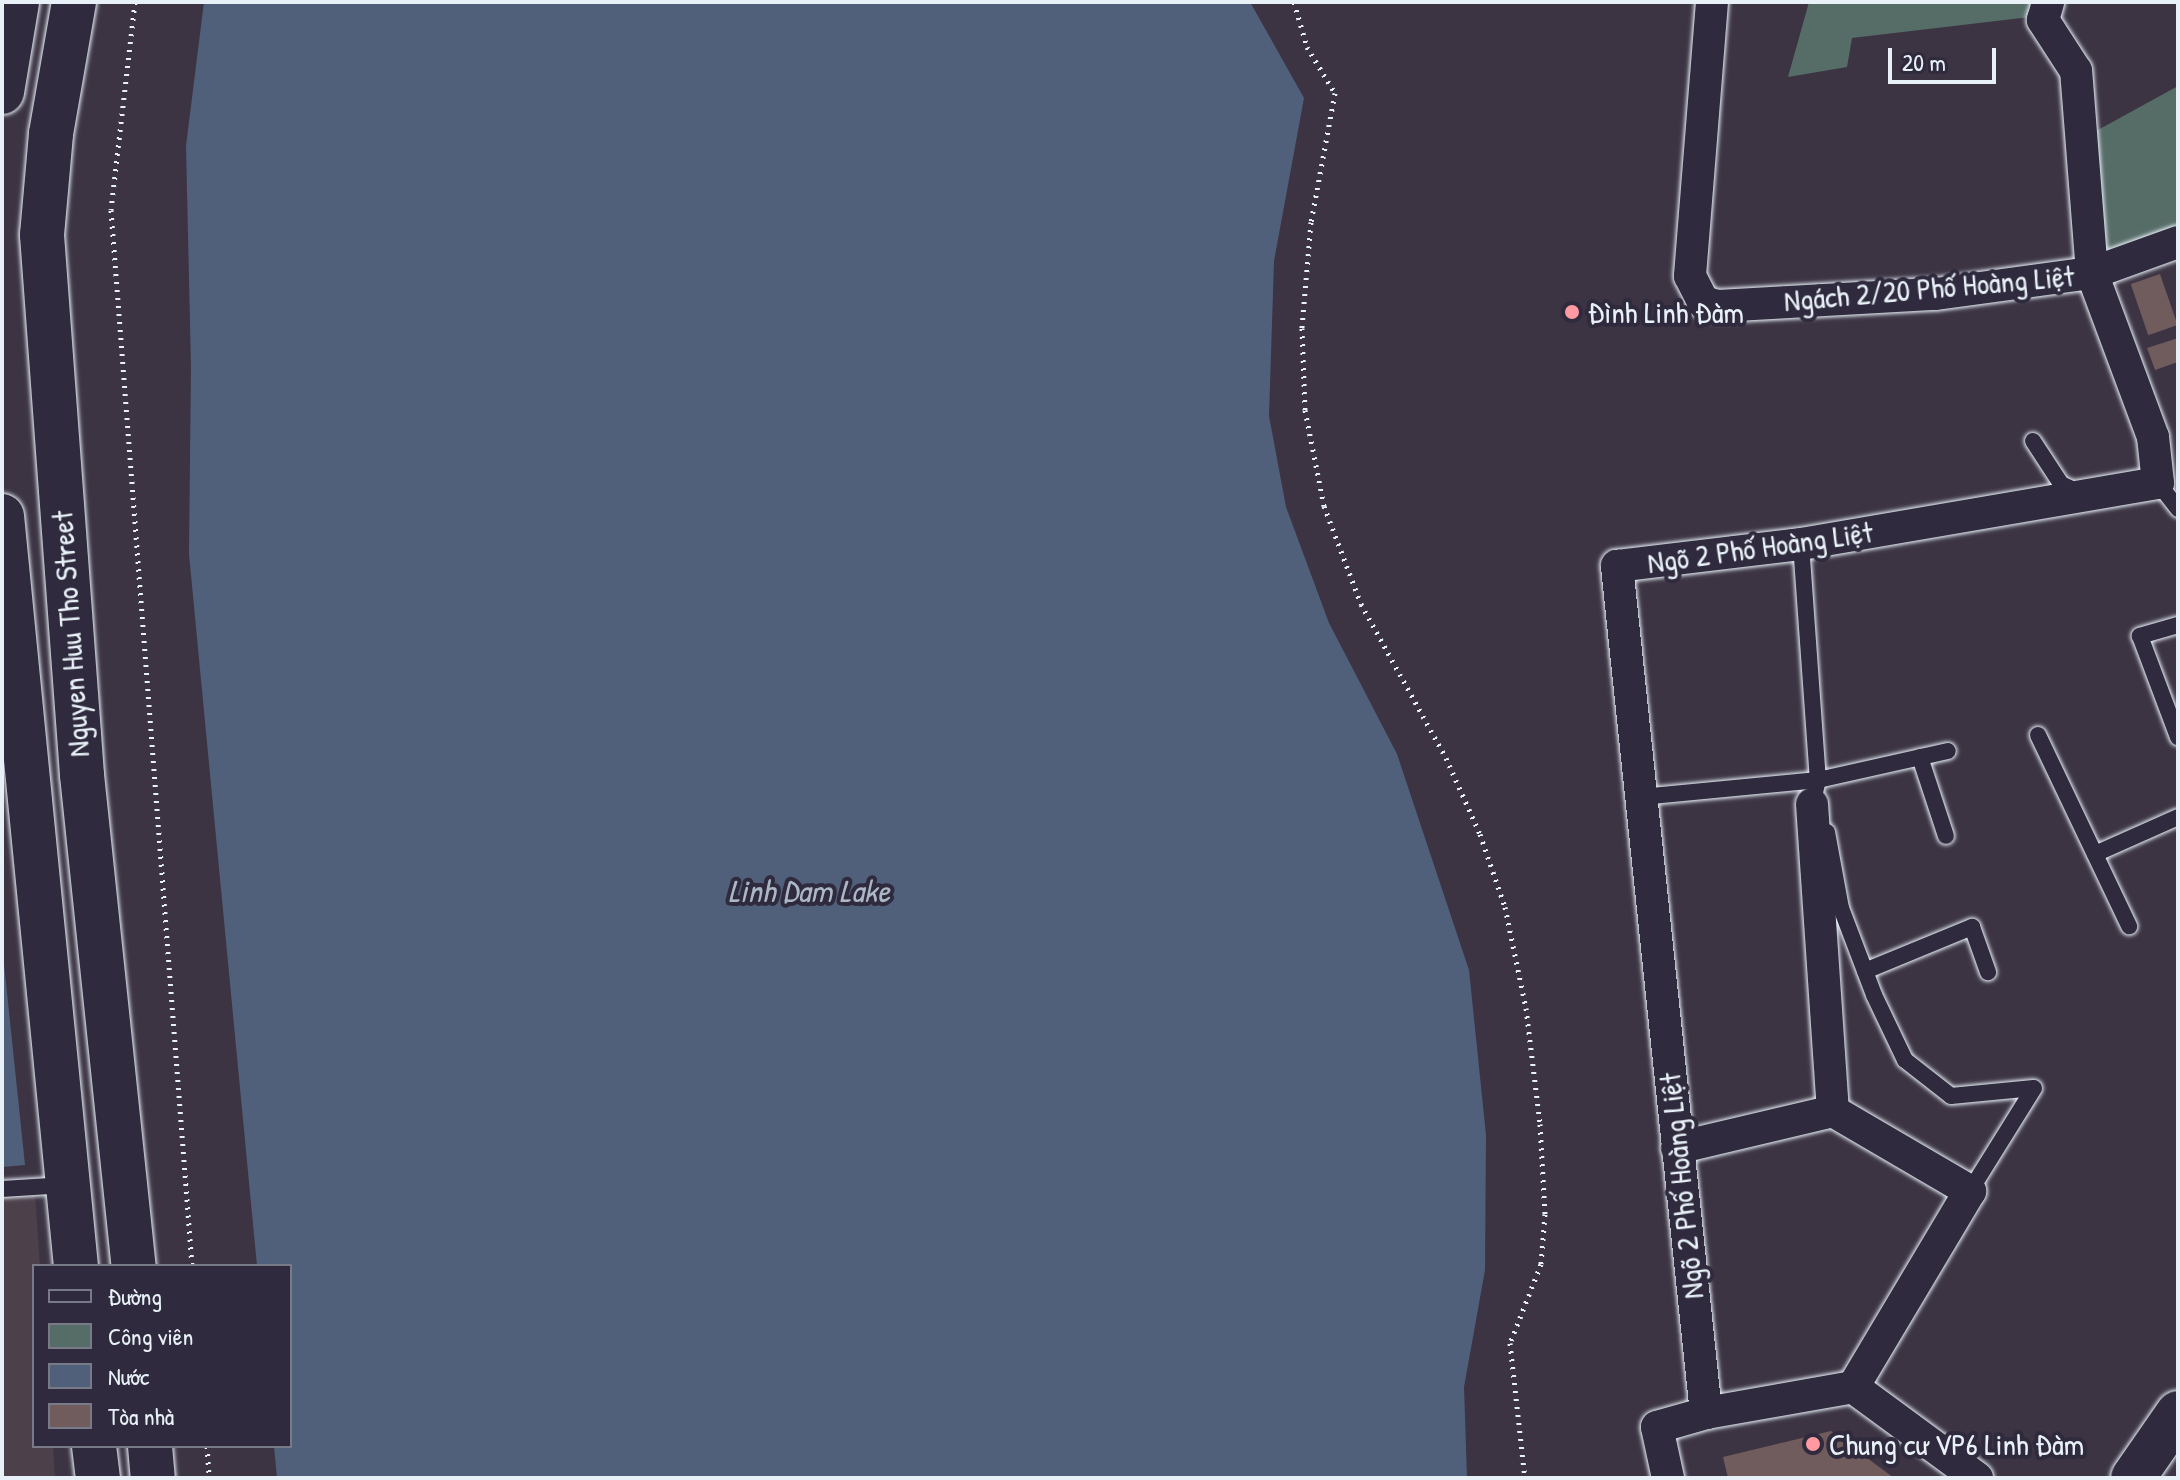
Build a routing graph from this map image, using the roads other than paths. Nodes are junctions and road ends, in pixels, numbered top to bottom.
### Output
1 (17, 2) edge
2 (74, 2) edge
3 (1712, 2) edge
4 (2048, 2) edge
5 (2, 92) edge
6 (2178, 242) edge
7 (2092, 273) junction
8 (2033, 441) dead end
9 (2158, 483) junction
10 (2085, 495) junction
11 (2178, 509) edge
12 (2, 516) edge
13 (1801, 544) junction
14 (2178, 625) edge
15 (2038, 735) dead end
16 (2178, 737) edge
17 (1948, 751) dead end
18 (1920, 757) junction
19 (1815, 792) junction
20 (1641, 797) junction
21 (2178, 817) edge
22 (1946, 836) dead end
23 (2095, 854) junction
24 (2129, 926) dead end
25 (1865, 971) junction
26 (1988, 972) dead end
27 (1833, 1111) junction
28 (1677, 1148) junction
29 (68, 1185) junction
30 (2, 1189) edge
31 (1970, 1191) junction
32 (76, 1264) edge
33 (134, 1264) edge
34 (1853, 1387) junction
35 (1706, 1413) junction
36 (2178, 1413) edge
37 (94, 1448) edge
38 (150, 1448) edge
39 (98, 1478) edge
40 (153, 1478) edge
41 (1668, 1478) edge
42 (1977, 1478) edge
43 (2133, 1478) edge

1 - 5 main road
2 - 33 main road, Nguyen Huu Tho Street
3 - 7 street, Ngách 2/20 Phố Hoàng Liệt
4 - 7 street
6 - 7 street, Ngách 2/20 Phố Hoàng Liệt
7 - 9 street
8 - 10 lane
9 - 10 street, Ngõ 2 Phố Hoàng Liệt
9 - 11 lane
10 - 13 street, Ngõ 2 Phố Hoàng Liệt
12 - 29 main road, Nguyen Huu Tho Street
13 - 19 lane
13 - 20 street, Ngõ 2 Phố Hoàng Liệt
14 - 16 lane
15 - 23 lane
17 - 18 lane
18 - 19 lane
18 - 22 lane
19 - 20 lane
19 - 25 lane
19 - 27 street
20 - 28 street, Ngõ 2 Phố Hoàng Liệt
21 - 23 lane
23 - 24 lane
25 - 26 lane
25 - 31 lane
27 - 28 street
27 - 31 street
28 - 35 street, Ngõ 2 Phố Hoàng Liệt
29 - 30 lane
29 - 32 main road, Nguyen Huu Tho Street
31 - 34 street
34 - 35 street
34 - 42 street
35 - 41 street
36 - 43 main road
37 - 39 main road
38 - 40 main road

